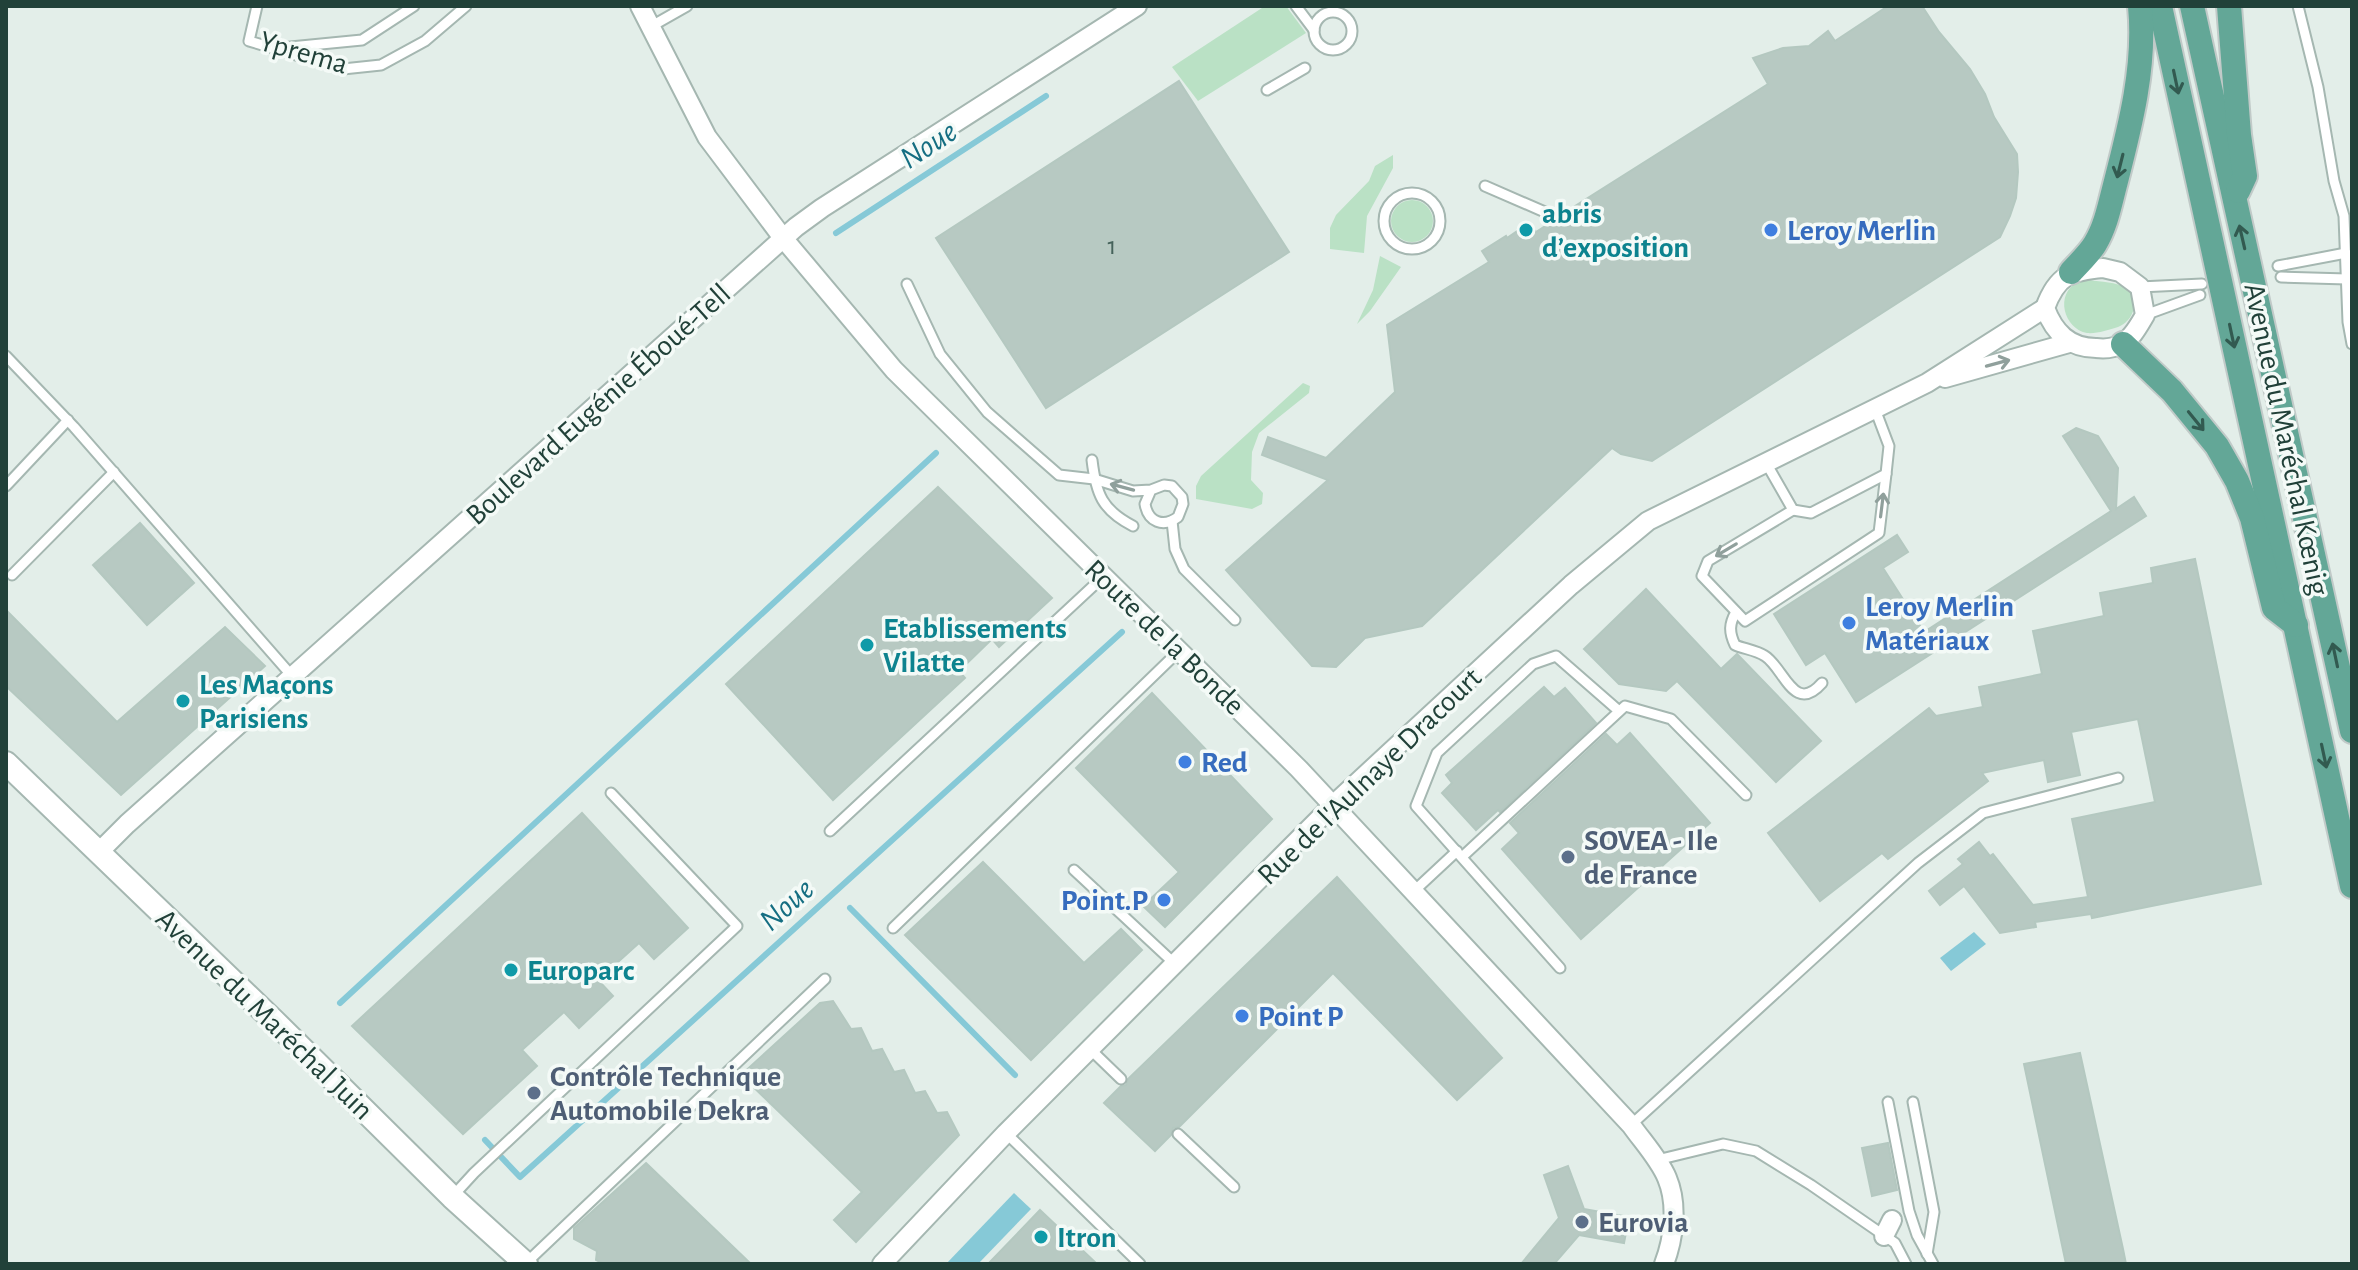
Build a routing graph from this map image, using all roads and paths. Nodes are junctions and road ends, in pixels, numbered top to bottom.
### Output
1 (257, 6) edge
2 (414, 6) edge
3 (466, 6) edge
4 (640, 6) edge
5 (687, 6) edge
6 (1137, 6) edge
7 (1296, 6) edge
8 (2140, 6) edge
9 (2160, 6) edge
10 (2192, 6) edge
11 (2229, 6) edge
12 (2298, 6) edge
13 (650, 27) junction
14 (1314, 30) junction
15 (276, 48) junction
16 (1305, 68) dead end
17 (1267, 90) dead end
18 (1485, 186) dead end
19 (2234, 201) junction
20 (1554, 216) dead end
21 (783, 238) junction
22 (1434, 239) joint
23 (2346, 253) junction
24 (2071, 272) junction
25 (2347, 279) junction
26 (907, 284) dead end
27 (2202, 284) dead end
28 (2140, 287) junction
29 (2200, 295) dead end
30 (2045, 308) junction
31 (2145, 315) junction
32 (2069, 343) junction
33 (2123, 344) junction
34 (2352, 344) edge
35 (6, 356) edge
36 (1927, 383) junction
37 (1875, 409) junction
38 (68, 420) junction
39 (1092, 460) dead end
40 (1765, 461) junction
41 (114, 472) junction
42 (1886, 474) junction
43 (1094, 479) junction
44 (6, 486) edge
45 (1151, 490) junction
46 (1793, 510) junction
47 (1172, 521) junction
48 (1133, 526) dead end
49 (12, 575) dead end
50 (1104, 576) junction
51 (1736, 612) junction
52 (1235, 620) dead end
53 (2296, 625) junction
54 (1180, 650) junction
55 (292, 676) junction
56 (1822, 683) dead end
57 (1619, 711) junction
58 (2352, 731) edge
59 (6, 763) edge
60 (2118, 778) dead end
61 (611, 793) dead end
62 (1746, 795) dead end
63 (1333, 805) junction
64 (830, 831) dead end
65 (98, 853) junction
66 (1459, 854) junction
67 (1074, 870) dead end
68 (2352, 886) edge
69 (1413, 892) junction
70 (893, 928) dead end
71 (1175, 964) junction
72 (1560, 968) dead end
73 (825, 979) dead end
74 (1090, 1049) junction
75 (1121, 1079) dead end
76 (1888, 1102) dead end
77 (1913, 1102) dead end
78 (1631, 1125) junction
79 (1006, 1133) junction
80 (1178, 1134) dead end
81 (1657, 1160) junction
82 (1234, 1187) dead end
83 (1906, 1195) junction
84 (452, 1197) junction
85 (1888, 1228) junction
86 (1927, 1254) junction
87 (525, 1264) edge
88 (882, 1264) edge
89 (1140, 1264) edge
90 (1664, 1264) edge
91 (1906, 1264) edge
92 (1933, 1264) edge

1 - 15 lane, Yprema
2 - 15 lane
3 - 15 lane, Yprema
4 - 13 street, Route de la Bonde
5 - 13 lane
6 - 21 street, Boulevard Eugénie Éboué-Tell
7 - 14 lane
8 -> 24 main road
9 -> 53 main road, Avenue du Maréchal Kœnig
10 - 19 main road, Avenue du Maréchal Kœnig
11 - 19 main road
12 - 23 lane
13 - 21 street, Route de la Bonde
14 - 14 lane
16 - 17 lane
18 - 20 lane
58 -> 19 main road, Avenue du Maréchal Kœnig
21 - 50 street, Route de la Bonde
21 - 55 street, Boulevard Eugénie Éboué-Tell
22 - 22 lane
23 - 25 lane
23 - 25 lane
24 - 28 street
24 - 30 street
25 - 34 lane
26 - 43 lane
27 - 28 lane
28 - 31 street
29 - 31 lane
30 - 32 street
30 - 36 street, Rue de l'Aulnaye Dracourt
31 - 33 street
32 - 33 street
36 -> 32 street, Rue de l'Aulnaye Dracourt
33 -> 53 main road
35 - 38 lane
36 - 37 street, Rue de l'Aulnaye Dracourt
37 - 40 street, Rue de l'Aulnaye Dracourt
37 - 42 lane
38 - 41 lane
38 - 44 lane
39 - 43 lane
40 - 46 lane
40 - 63 street, Rue de l'Aulnaye Dracourt
41 - 49 lane
41 - 55 lane
42 - 46 lane
51 -> 42 lane
45 -> 43 lane
43 - 48 lane
45 - 47 lane
45 - 47 lane
46 -> 51 lane
47 - 52 lane
50 - 54 street, Route de la Bonde
50 - 64 lane
51 - 56 lane
53 -> 68 main road, Avenue du Maréchal Kœnig
54 - 63 street, Route de la Bonde
54 - 70 lane
55 - 65 street, Boulevard Eugénie Éboué-Tell
57 - 62 lane
57 - 66 lane
57 - 66 lane
59 - 65 street, Avenue du Maréchal Juin
60 - 78 lane
61 - 84 lane
63 - 69 street, Route de la Bonde
63 - 71 street, Rue de l'Aulnaye Dracourt
65 - 84 street, Avenue du Maréchal Juin
66 - 69 lane
66 - 72 lane
67 - 71 lane
69 - 78 street, Route de la Bonde
71 - 74 street, Rue de l'Aulnaye Dracourt
73 - 87 lane
74 - 75 lane
74 - 79 street, Rue de l'Aulnaye Dracourt
76 - 83 lane
77 - 86 lane
78 - 81 street, Route de la Bonde
79 - 88 street, Rue de l'Aulnaye Dracourt
79 - 89 lane
80 - 82 lane
81 - 85 lane
81 - 90 street, Route de la Bonde
83 - 85 lane
83 - 86 lane
84 - 87 street, Avenue du Maréchal Juin
85 - 91 lane
86 - 92 lane

